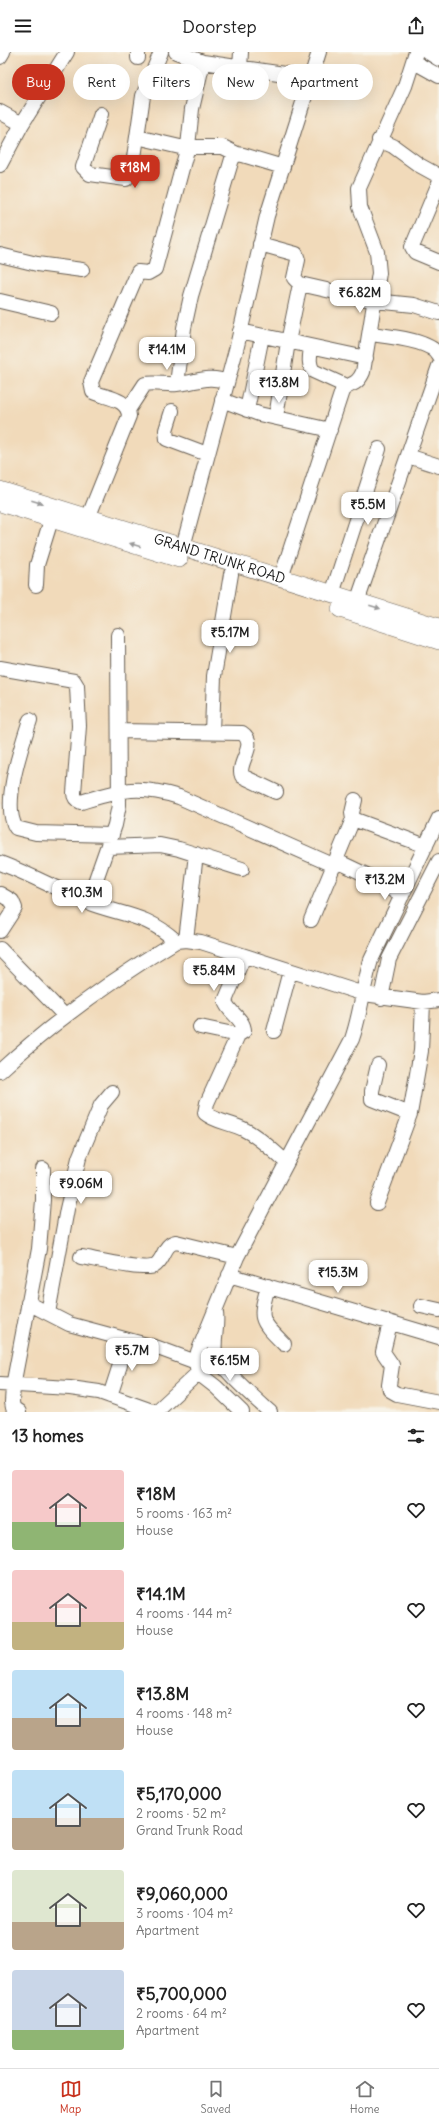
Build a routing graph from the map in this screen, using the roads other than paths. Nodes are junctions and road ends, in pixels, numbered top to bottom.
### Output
1 (3, 52) edge
2 (67, 52) edge
3 (161, 52) edge
4 (176, 52) edge
5 (241, 52) edge
6 (319, 52) edge
7 (428, 52) edge
8 (0, 57) edge
9 (415, 57) edge
10 (439, 60) edge
11 (203, 62) junction
12 (215, 64) edge
13 (240, 64) edge
14 (316, 64) edge
15 (439, 76) edge
16 (305, 100) edge
17 (0, 112) edge
18 (100, 114) dead end
19 (22, 124) junction
20 (137, 137) junction
21 (380, 140) junction
22 (188, 146) junction
23 (237, 154) junction
24 (0, 164) edge
25 (283, 167) junction
26 (439, 176) edge
27 (439, 182) edge
28 (260, 244) junction
29 (0, 255) edge
30 (439, 262) edge
31 (82, 270) dead end
32 (300, 284) junction
33 (0, 301) edge
34 (375, 302) junction
35 (51, 312) dead end
36 (439, 312) edge
37 (240, 331) junction
38 (370, 334) junction
39 (262, 336) junction
40 (288, 342) junction
41 (311, 347) junction
42 (439, 356) edge
43 (366, 358) junction
44 (439, 366) edge
45 (227, 382) junction
46 (177, 384) junction
47 (346, 386) junction
48 (222, 400) junction
49 (128, 410) junction
50 (247, 410) junction
51 (172, 411) dead end
52 (276, 417) junction
53 (330, 430) junction
54 (380, 449) dead end
55 (207, 454) junction
56 (408, 456) junction
57 (439, 466) edge
58 (0, 490) edge
59 (0, 503) edge
60 (88, 518) junction
61 (51, 520) junction
62 (183, 548) junction
63 (231, 574) junction
64 (281, 578) junction
65 (36, 585) dead end
66 (332, 594) junction
67 (357, 602) junction
68 (439, 627) edge
69 (118, 635) dead end
70 (439, 641) edge
71 (0, 668) edge
72 (30, 720) dead end
73 (119, 731) junction
74 (212, 732) junction
75 (120, 790) junction
76 (276, 792) dead end
77 (355, 800) dead end
78 (439, 818) edge
79 (353, 819) junction
80 (110, 841) junction
81 (426, 846) junction
82 (196, 854) junction
83 (336, 864) junction
84 (2, 867) edge
85 (242, 869) dead end
86 (437, 870) edge
87 (0, 894) edge
88 (402, 896) junction
89 (88, 902) junction
90 (311, 920) dead end
91 (0, 931) edge
92 (181, 940) junction
93 (0, 949) edge
94 (244, 956) junction
95 (290, 971) junction
96 (364, 994) junction
97 (381, 998) junction
98 (439, 1000) edge
99 (424, 1002) junction
100 (65, 1016) junction
101 (200, 1027) dead end
102 (274, 1031) dead end
103 (238, 1035) junction
104 (378, 1066) dead end
105 (0, 1072) edge
106 (112, 1092) dead end
107 (410, 1114) junction
108 (286, 1162) junction
109 (43, 1169) dead end
110 (377, 1203) dead end
111 (237, 1256) junction
112 (81, 1257) dead end
113 (229, 1274) junction
114 (268, 1286) junction
115 (28, 1303) junction
116 (420, 1306) dead end
117 (215, 1309) junction
118 (439, 1310) edge
119 (48, 1313) junction
120 (390, 1323) junction
121 (439, 1337) edge
122 (125, 1340) junction
123 (284, 1344) dead end
124 (197, 1367) junction
125 (7, 1385) edge
126 (252, 1395) junction
127 (110, 1396) junction
128 (439, 1402) edge
129 (241, 1410) edge
130 (19, 1412) edge
131 (156, 1412) edge
132 (270, 1412) edge

1 - 8 street
2 - 19 street
3 - 20 street
4 - 11 street
5 - 13 street
6 - 14 street
7 - 10 street
9 - 15 street
9 - 21 street
11 - 12 street
11 - 22 street
16 - 25 street
17 - 19 street
18 - 20 street
19 - 24 street
20 - 22 street
21 - 26 street
21 - 34 street
22 - 23 street
22 - 49 street
23 - 25 street
23 - 46 street
25 - 28 street
27 - 30 street
28 - 32 street
28 - 37 street
29 - 31 street
32 - 34 street
32 - 40 street
33 - 35 street
34 - 36 street
34 - 38 street
37 - 39 street
37 - 45 street
38 - 42 street
38 - 43 street
39 - 40 street
39 - 50 street
40 - 41 street
40 - 52 street
41 - 43 street
41 - 47 street
43 - 47 street
44 - 56 street
45 - 46 street
45 - 48 street
46 - 49 street
47 - 53 street
48 - 50 street
48 - 55 street
49 - 60 street
50 - 52 street
51 - 55 street
52 - 53 street
53 - 64 street
54 - 66 street
55 - 62 street
56 - 57 street
56 - 67 street
58 -> 60 main road, GRAND TRUNK ROAD
59 - 61 main road, GRAND TRUNK ROAD
60 - 62 main road, GRAND TRUNK ROAD
63 -> 61 main road, GRAND TRUNK ROAD
61 - 65 street
62 - 64 main road, GRAND TRUNK ROAD
63 - 70 main road, GRAND TRUNK ROAD
63 - 74 street
64 - 66 main road, GRAND TRUNK ROAD
66 - 67 main road, GRAND TRUNK ROAD
67 -> 68 main road, GRAND TRUNK ROAD
69 - 73 street
71 - 75 street
72 - 80 street
73 - 74 street
73 - 75 street
74 - 76 street
75 - 80 street
75 - 83 street
77 - 79 street
78 - 81 street
79 - 81 street
79 - 83 street
80 - 82 street
80 - 89 street
81 - 88 street
82 - 85 street
82 - 92 street
83 - 88 street
83 - 90 street
84 - 89 street
86 - 97 street
87 - 91 street
88 - 96 street
89 - 92 street
92 - 94 street
92 - 100 street
93 - 100 street
94 - 95 street
94 - 103 street
95 - 96 street
95 - 102 street
96 - 97 street
96 - 108 street
97 - 99 street
98 - 99 street
99 - 107 street
100 - 105 street
101 - 103 street
103 - 108 street
104 - 107 street
106 - 119 street
107 - 110 street
108 - 111 street
109 - 115 street
111 - 112 street
111 - 113 street
113 - 114 street
113 - 117 street
114 - 120 street
114 - 123 street
115 - 119 street
115 - 125 street
116 - 118 street
117 - 124 street
117 - 126 street
119 - 122 street
120 - 121 street
120 - 128 street
122 - 124 street
122 - 127 street
124 - 129 street
124 - 131 street
125 - 127 street
125 - 130 street
126 - 129 street
126 - 132 street
127 - 131 street

